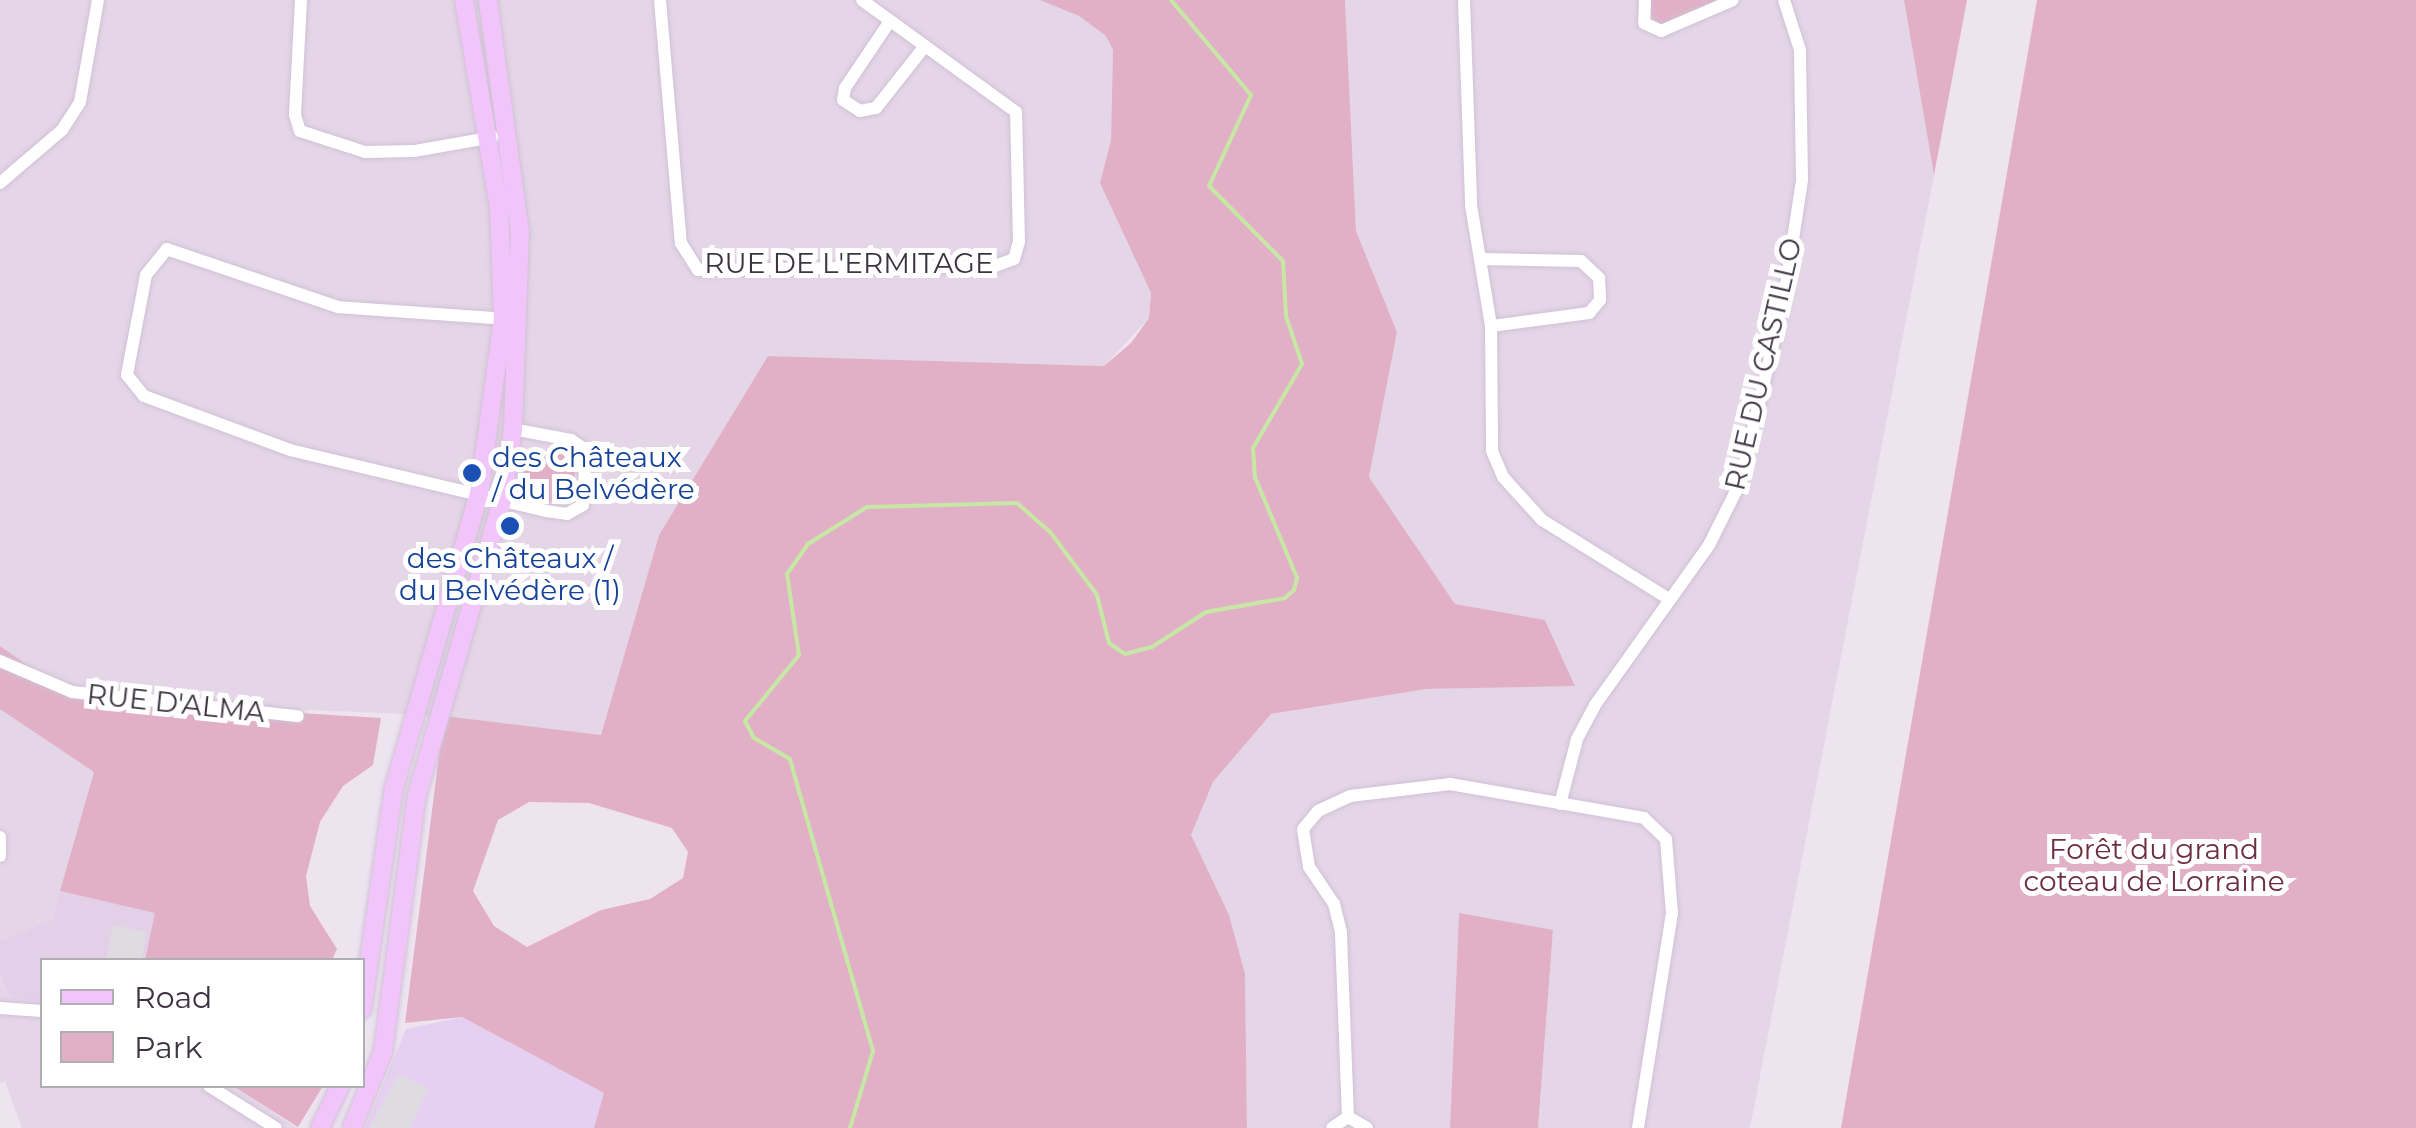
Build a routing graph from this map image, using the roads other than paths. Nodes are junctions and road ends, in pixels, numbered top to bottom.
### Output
1 (98, 0) edge
2 (301, 0) edge
3 (464, 0) edge
4 (488, 0) edge
5 (660, 0) edge
6 (862, 0) edge
7 (1464, 0) edge
8 (1645, 0) edge
9 (1734, 0) edge
10 (1784, 0) edge
11 (890, 20) junction
12 (926, 46) junction
13 (510, 134) junction
14 (488, 138) junction
15 (0, 183) edge
16 (1482, 259) junction
17 (512, 319) junction
18 (1491, 326) junction
19 (513, 429) junction
20 (479, 494) junction
21 (502, 500) junction
22 (1669, 600) junction
23 (0, 661) edge
24 (298, 716) dead end
25 (1560, 804) junction
26 (0, 837) edge
27 (0, 856) edge
28 (365, 989) edge
29 (2, 1003) edge
30 (40, 1011) edge
31 (212, 1088) edge
32 (339, 1088) edge
33 (1348, 1117) junction
34 (276, 1128) edge
35 (320, 1128) edge
36 (352, 1128) edge
37 (1332, 1128) edge
38 (1367, 1128) edge
39 (1638, 1128) edge

1 - 15 street
2 - 14 street
3 - 14 street
4 - 13 street
5 - 12 street, RUE DE L'ERMITAGE
6 - 11 street, RUE DE L'ERMITAGE
7 - 16 street
8 - 9 street
10 - 22 street, RUE DU CASTILLO
11 - 12 street, RUE DE L'ERMITAGE
11 - 12 street
13 - 14 street
13 - 17 street
14 - 17 street
16 - 18 street
16 - 18 street
17 - 19 street
17 - 20 street
17 - 20 street
18 - 22 street
19 - 21 street
19 - 21 street
20 - 21 street
20 - 28 street
21 - 36 street
22 - 25 street, RUE DU CASTILLO
23 - 24 street, RUE D'ALMA
25 - 33 street
25 - 39 street
26 - 27 street
29 - 30 street
31 - 34 street
32 - 35 street
33 - 37 street
33 - 38 street

